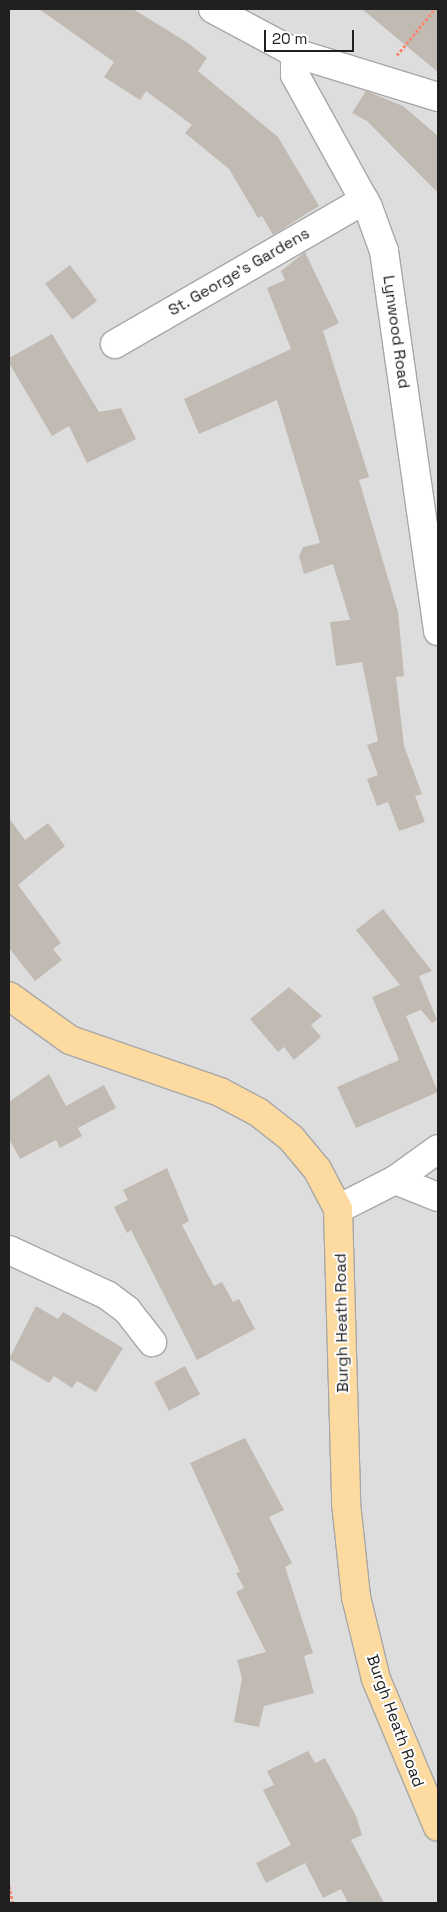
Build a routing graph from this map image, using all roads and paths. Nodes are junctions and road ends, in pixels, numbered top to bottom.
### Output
1 (213, 9) edge
2 (435, 9) edge
3 (294, 53) junction
4 (373, 78) junction
5 (438, 97) edge
6 (364, 200) junction
7 (115, 344) dead end
8 (438, 631) edge
9 (9, 996) edge
10 (438, 1149) edge
11 (395, 1180) junction
12 (438, 1197) edge
13 (338, 1209) junction
14 (9, 1250) edge
15 (152, 1342) dead end
16 (438, 1827) edge
17 (9, 1886) edge
18 (13, 1903) edge

1 - 3 street
2 - 4 path
3 - 4 street
3 - 6 street, Lynwood Road
4 - 5 street
6 - 7 street, St. George's Gardens
6 - 8 street, Lynwood Road
9 - 13 main road, Burgh Heath Road
10 - 11 street
11 - 12 street
11 - 13 street
13 - 16 main road, Burgh Heath Road
14 - 15 street
17 - 18 path

